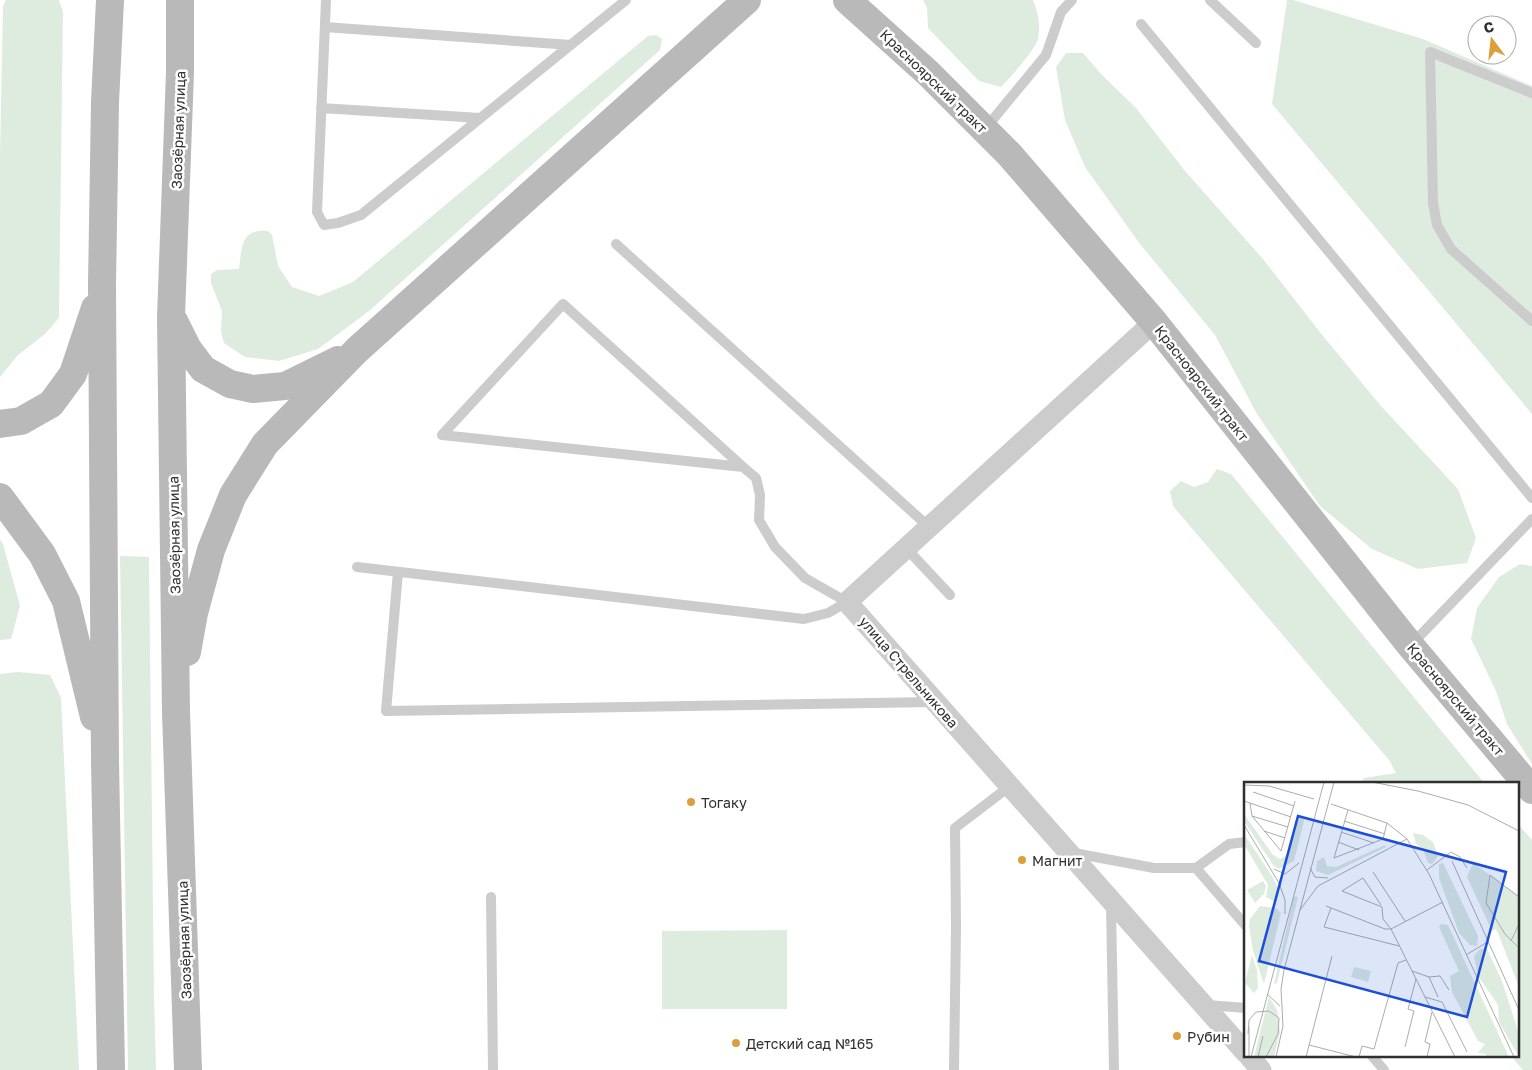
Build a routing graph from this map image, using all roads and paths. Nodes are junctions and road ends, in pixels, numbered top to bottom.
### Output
1 (110, 0) edge
2 (180, 0) edge
3 (326, 0) edge
4 (626, 0) edge
5 (747, 0) edge
6 (847, 0) edge
7 (1072, 0) edge
8 (1210, 0) edge
9 (1141, 24) dead end
10 (325, 27) junction
11 (1256, 43) dead end
12 (571, 45) junction
13 (1532, 93) edge
14 (321, 108) junction
15 (480, 118) junction
16 (984, 130) junction
17 (616, 244) dead end
18 (102, 285) junction
19 (171, 317) junction
20 (1532, 321) edge
21 (1154, 322) junction
22 (357, 350) junction
23 (0, 424) edge
24 (743, 467) junction
25 (0, 496) edge
26 (1532, 498) edge
27 (1532, 519) edge
28 (929, 527) junction
29 (906, 548) junction
30 (357, 567) dead end
31 (398, 572) junction
32 (950, 595) dead end
33 (847, 602) junction
34 (1410, 645) junction
35 (936, 702) junction
36 (176, 712) junction
37 (105, 762) junction
38 (1010, 786) junction
39 (1532, 790) edge
40 (1244, 842) edge
41 (1068, 852) junction
42 (1196, 868) junction
43 (491, 897) dead end
44 (1111, 901) junction
45 (1244, 924) edge
46 (1203, 1005) junction
47 (1244, 1008) edge
48 (1244, 1051) edge
49 (1251, 1058) edge
50 (1374, 1058) edge
51 (111, 1070) edge
52 (188, 1070) edge
53 (493, 1070) edge
54 (954, 1070) edge
55 (1114, 1070) edge
56 (1261, 1070) edge
57 (1384, 1070) edge

1 - 18 main road
2 - 19 main road, Заозёрная улица
3 - 10 lane
4 - 12 lane
5 - 22 main road
6 - 16 main road, Красноярский тракт
7 - 16 lane
8 - 11 lane
9 - 26 lane
10 - 12 lane
10 - 14 lane
12 - 15 lane
13 - 20 lane
14 - 15 lane
14 - 15 lane
16 - 21 main road, Красноярский тракт
17 - 28 lane
18 - 23 main road
18 - 37 main road
19 - 22 main road
19 - 36 main road, Заозёрная улица
21 - 28 street
21 - 34 main road, Красноярский тракт
22 - 36 main road
24 - 24 lane
24 - 33 lane
25 - 37 main road
27 - 34 lane
28 - 29 street
29 - 32 lane
29 - 33 street
30 - 31 lane
31 - 33 lane
31 - 35 lane
33 - 35 street, улица Стрельникова
34 - 39 main road, Красноярский тракт
35 - 38 street, улица Стрельникова
36 - 52 main road, Заозёрная улица
37 - 51 main road
38 - 41 street, улица Стрельникова
38 - 54 lane
40 - 42 lane
41 - 42 lane
41 - 44 street, улица Стрельникова
42 - 45 lane
43 - 53 lane
44 - 46 street, улица Стрельникова
44 - 55 lane
46 - 47 lane
46 - 48 street, улица Стрельникова
49 - 56 street
50 - 57 lane

